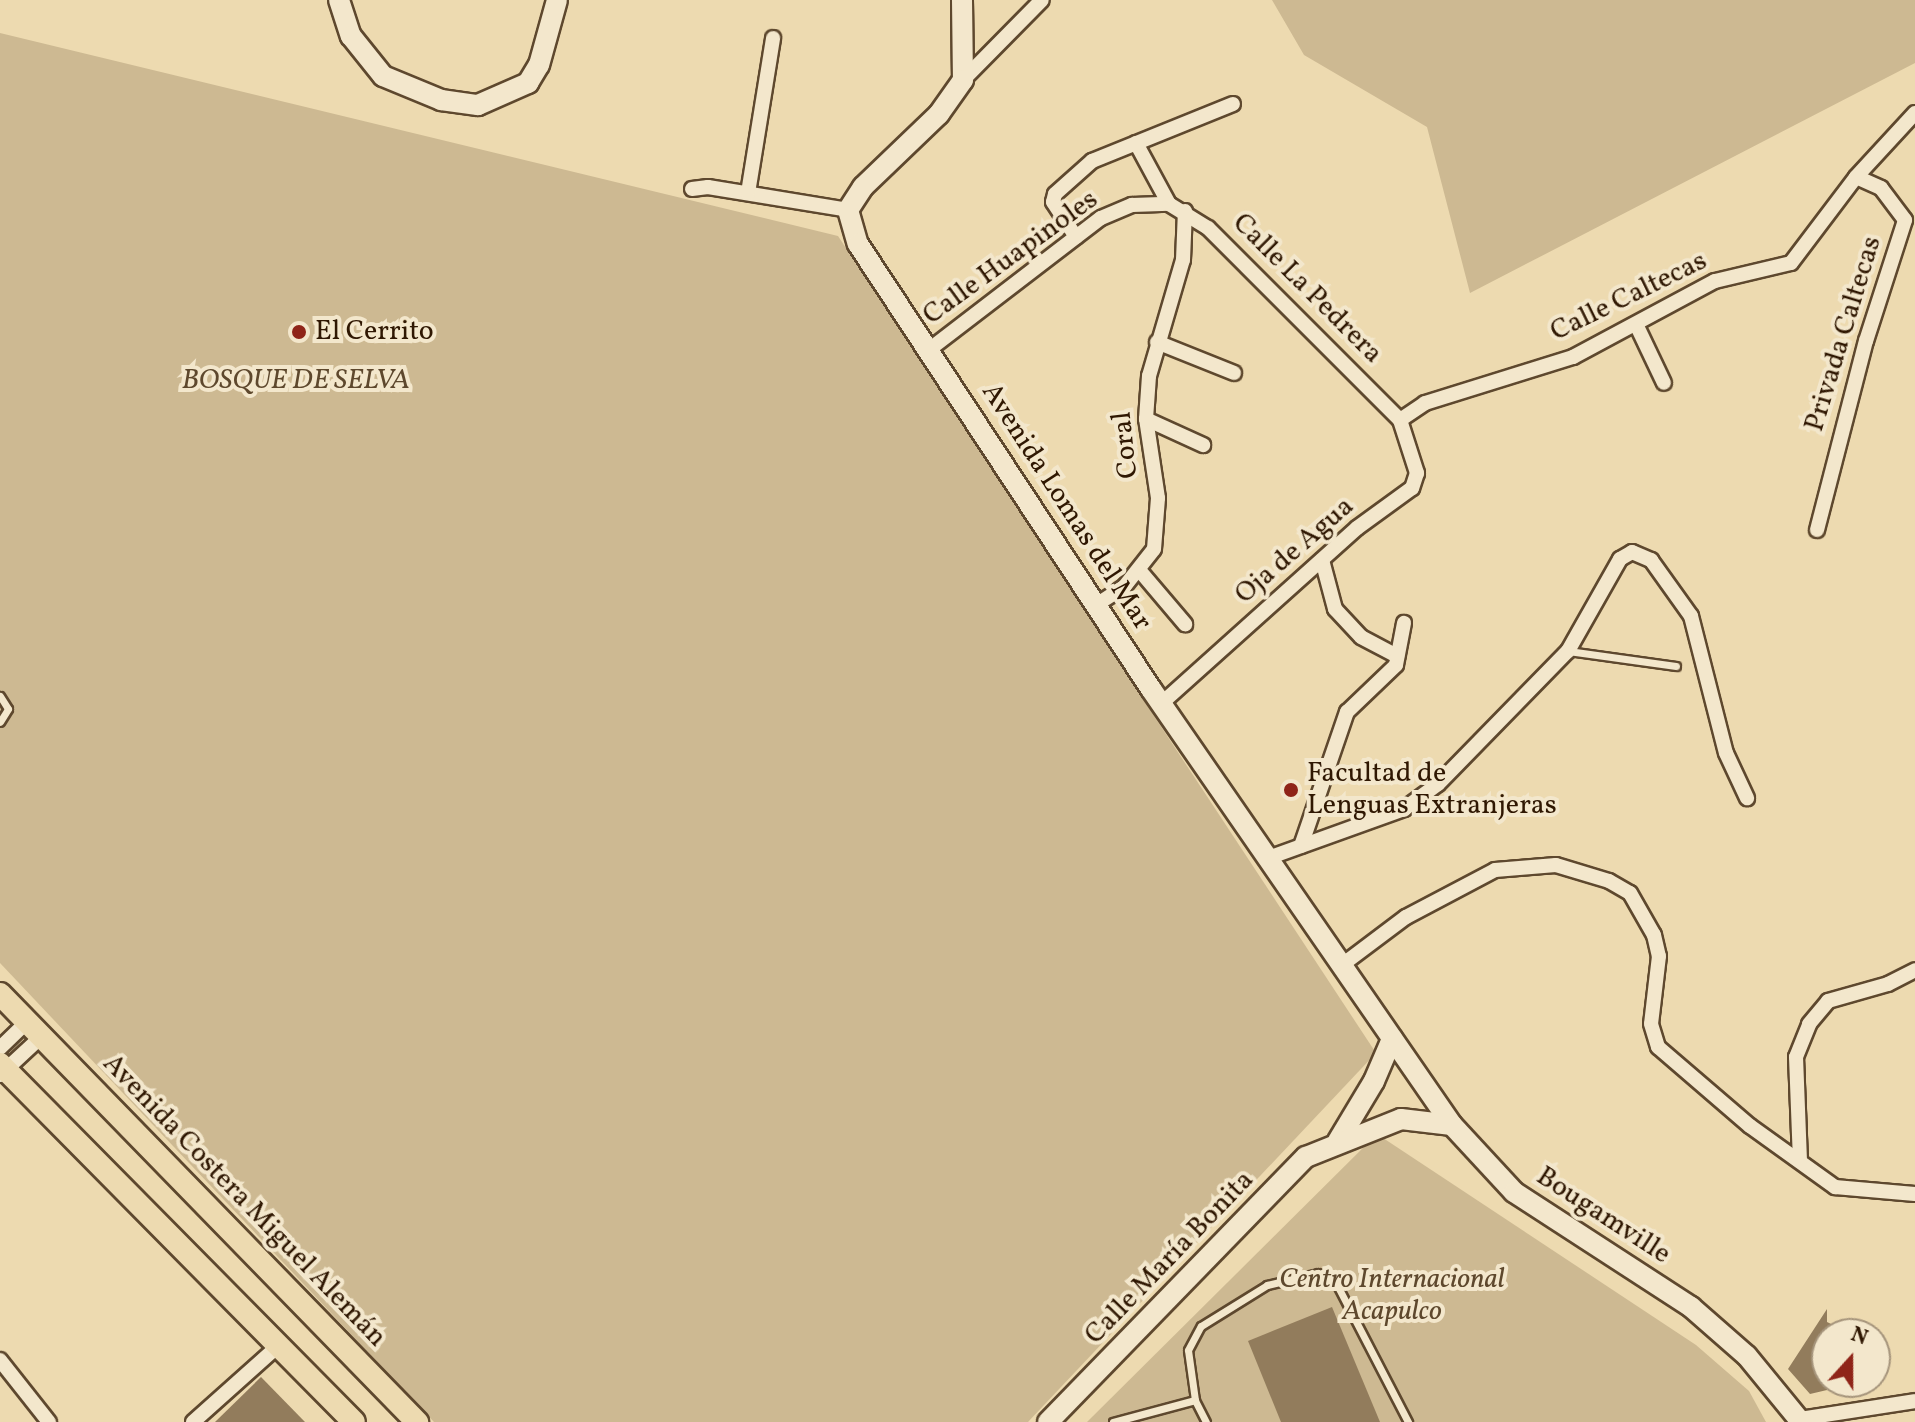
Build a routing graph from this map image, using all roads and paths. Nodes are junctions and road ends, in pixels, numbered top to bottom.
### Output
1 (339, 0) edge
2 (557, 0) edge
3 (962, 0) edge
4 (1042, 0) edge
5 (773, 38) dead end
6 (963, 80) junction
7 (1233, 104) dead end
8 (1915, 113) edge
9 (1136, 143) junction
10 (1856, 177) junction
11 (692, 189) dead end
12 (748, 193) junction
13 (1169, 204) junction
14 (848, 210) junction
15 (1185, 211) junction
16 (1076, 237) junction
17 (1636, 324) junction
18 (1157, 342) junction
19 (930, 349) junction
20 (1234, 373) dead end
21 (1664, 383) dead end
22 (1146, 419) junction
23 (1400, 420) junction
24 (1203, 445) dead end
25 (1817, 530) dead end
26 (1322, 560) junction
27 (1140, 571) junction
28 (1096, 605) junction
29 (1404, 623) dead end
30 (1185, 624) dead end
31 (1568, 651) junction
32 (1397, 656) junction
33 (1676, 666) dead end
34 (0, 696) edge
35 (1161, 704) junction
36 (0, 722) edge
37 (1747, 798) dead end
38 (1301, 846) junction
39 (1268, 858) junction
40 (1342, 965) junction
41 (1915, 970) edge
42 (0, 994) edge
43 (34, 1029) junction
44 (1392, 1039) junction
45 (1, 1064) edge
46 (1452, 1125) junction
47 (1338, 1141) junction
48 (1800, 1161) junction
49 (1915, 1194) edge
50 (279, 1345) junction
51 (0, 1360) edge
52 (1195, 1400) junction
53 (1915, 1401) edge
54 (1800, 1421) edge
55 (49, 1422) edge
56 (193, 1422) edge
57 (354, 1422) edge
58 (417, 1422) edge
59 (1048, 1422) edge
60 (1113, 1422) edge
61 (1206, 1422) edge
62 (1408, 1422) edge

1 - 2 main road
3 - 6 main road
4 - 6 street
5 - 12 street
6 - 14 main road
7 - 9 street
8 - 10 street, Calle Caltecas
9 - 13 street
9 - 16 street
10 - 17 street, Calle Caltecas
10 - 25 street, Privada Caltecas
11 - 12 street
12 - 14 street
13 - 15 street, Calle La Pedrera
13 - 16 street, Calle Huapinoles
14 - 19 main road, Avenida Lomas del Mar
15 - 18 street, Coral
15 - 23 street, Calle La Pedrera
16 - 19 street, Calle Huapinoles
17 - 21 street
17 - 23 street, Calle Caltecas
18 - 20 street
18 - 22 street, Coral
19 - 28 main road, Avenida Lomas del Mar
22 - 24 street
22 - 27 street, Coral
23 - 26 street, Oja de Agua
26 - 32 street
26 - 35 street, Oja de Agua
27 - 28 street, Coral
27 - 30 street
28 - 35 main road, Avenida Lomas del Mar
29 - 32 street
31 - 33 lane
31 - 37 street
31 - 38 street
32 - 38 street
34 - 36 lane
35 - 39 main road, Avenida Lomas del Mar
38 - 39 street
39 - 40 main road, Avenida Lomas del Mar
40 - 44 main road, Avenida Lomas del Mar
40 - 48 street
41 - 48 street
42 - 43 main road, Avenida Costera Miguel Alemán
43 - 45 street
43 - 45 street
43 - 58 main road, Avenida Costera Miguel Alemán
44 - 46 main road, Bougamville
44 - 47 main road
45 - 50 main road
46 - 47 main road, Calle María Bonita
46 - 54 main road, Bougamville
47 - 59 main road, Calle María Bonita
48 - 49 street
50 - 56 street
50 - 57 main road
51 - 55 street
52 - 60 lane
52 - 61 lane
52 - 62 lane
53 - 54 street

